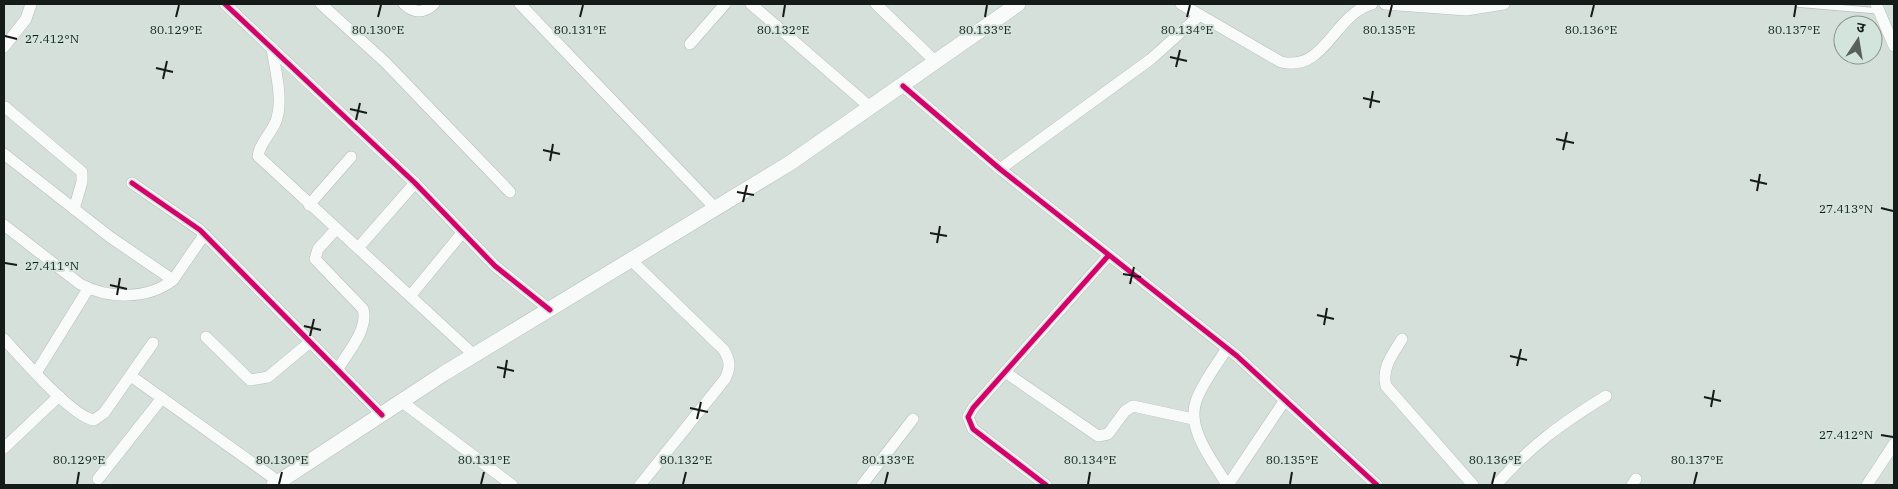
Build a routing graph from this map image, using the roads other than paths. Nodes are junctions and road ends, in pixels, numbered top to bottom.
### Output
1 (32, 4) edge
2 (225, 4) edge
3 (321, 4) edge
4 (404, 4) edge
5 (434, 4) edge
6 (520, 4) edge
7 (725, 4) edge
8 (751, 4) edge
9 (876, 4) edge
10 (1018, 4) edge
11 (1181, 4) edge
12 (1372, 4) edge
13 (1385, 4) edge
14 (1504, 4) edge
15 (1797, 4) edge
16 (1877, 7) edge
17 (1200, 15) junction
18 (690, 44) dead end
19 (1894, 46) edge
20 (4, 47) edge
21 (272, 48) junction
22 (936, 62) junction
23 (903, 86) junction
24 (5, 107) edge
25 (871, 108) junction
26 (4, 154) edge
27 (351, 157) dead end
28 (1000, 169) junction
29 (132, 183) dead end
30 (415, 183) junction
31 (510, 192) dead end
32 (309, 205) junction
33 (74, 209) junction
34 (716, 209) junction
35 (4, 225) edge
36 (336, 229) junction
37 (462, 233) junction
38 (204, 235) junction
39 (358, 248) junction
40 (1108, 256) junction
41 (631, 260) junction
42 (173, 280) junction
43 (88, 289) junction
44 (411, 295) junction
45 (550, 310) junction
46 (206, 337) dead end
47 (4, 339) edge
48 (1402, 339) dead end
49 (310, 342) junction
50 (153, 343) dead end
51 (1227, 348) junction
52 (474, 355) junction
53 (338, 369) junction
54 (1005, 372) junction
55 (36, 373) junction
56 (131, 376) junction
57 (59, 396) junction
58 (1606, 396) dead end
59 (162, 398) junction
60 (1285, 400) junction
61 (401, 401) junction
62 (382, 414) junction
63 (913, 419) dead end
64 (1193, 419) junction
65 (1894, 444) edge
66 (4, 448) edge
67 (98, 479) dead end
68 (1501, 483) edge
69 (276, 484) edge
70 (512, 485) edge
71 (640, 485) edge
72 (862, 485) edge
73 (1046, 485) edge
74 (1228, 485) edge
75 (1378, 485) edge
76 (1473, 485) edge
77 (1867, 485) edge

1 - 20 street
2 - 21 street
3 - 31 street
4 - 5 street
6 - 34 street
7 - 18 street
8 - 25 street
9 - 22 street
10 - 22 main road
11 - 17 street
12 - 17 street
13 - 14 street
15 - 16 lane
16 - 19 street
17 - 28 street
21 - 30 street
21 - 32 street
22 - 23 main road
23 - 25 main road
23 - 28 street
24 - 33 street
25 - 34 main road
26 - 33 street
27 - 32 street
28 - 40 street
29 - 38 street
30 - 37 street
30 - 39 street
32 - 36 street
33 - 42 street
34 - 41 main road
35 - 43 street
36 - 39 street
36 - 53 street
37 - 44 street
37 - 45 street
38 - 42 street
38 - 49 street
39 - 44 street
40 - 51 street
40 - 54 street
41 - 45 main road
41 - 71 street
42 - 43 street
43 - 55 street
44 - 52 street
45 - 52 main road
46 - 49 street
47 - 55 street
48 - 76 street
49 - 53 street
50 - 56 street
51 - 60 street
51 - 64 street
52 - 61 main road
53 - 62 street
54 - 64 street
54 - 73 street
55 - 57 street
56 - 57 street
56 - 59 street
57 - 66 street
58 - 68 street
59 - 67 street
59 - 69 street
60 - 74 street
60 - 75 street
61 - 62 main road
61 - 70 street
62 - 69 main road
63 - 72 street
64 - 74 street
65 - 77 street

